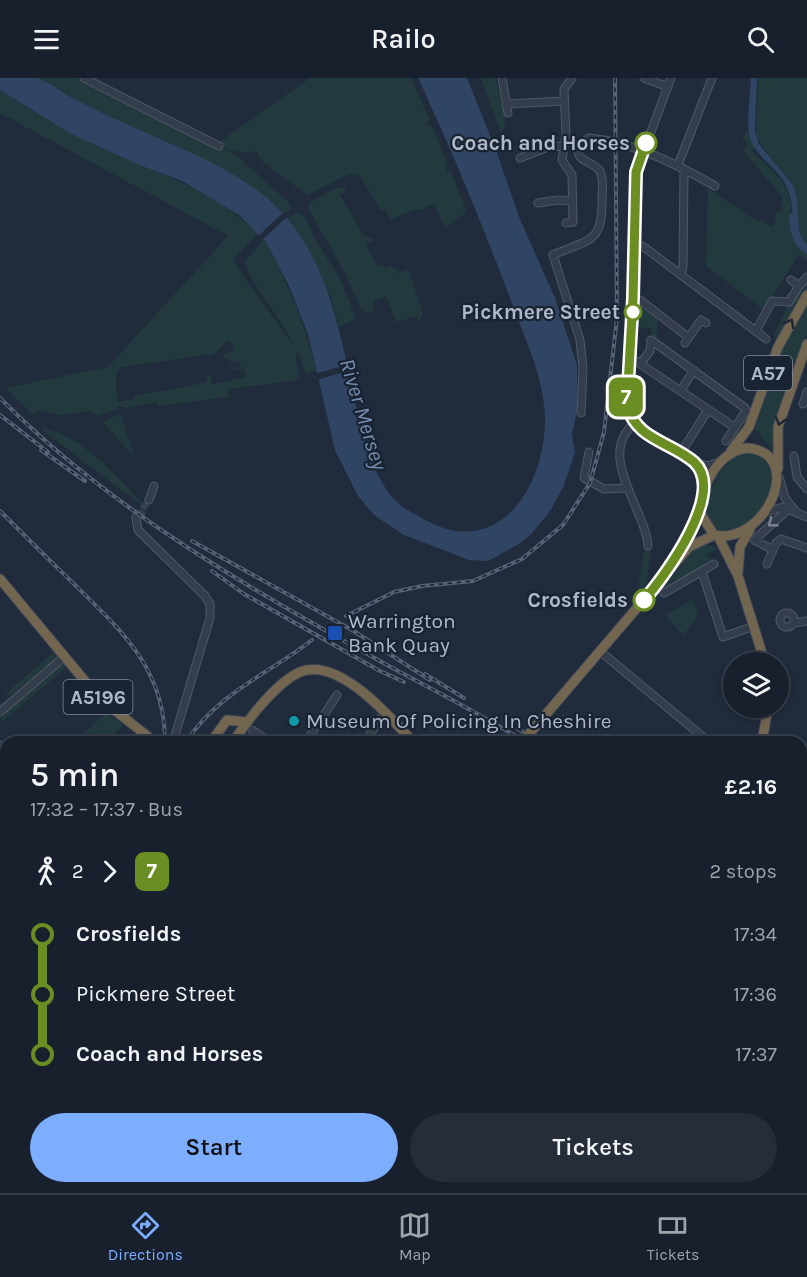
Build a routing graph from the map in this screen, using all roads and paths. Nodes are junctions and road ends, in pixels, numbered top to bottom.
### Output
1 (84, 78) edge
2 (502, 78) edge
3 (572, 78) edge
4 (644, 78) edge
5 (671, 78) edge
6 (712, 78) edge
7 (668, 87) junction
8 (564, 101) junction
9 (506, 104) junction
10 (508, 113) dead end
11 (219, 146) dead end
12 (563, 146) junction
13 (643, 151) junction
14 (520, 158) dead end
15 (681, 167) junction
16 (715, 186) dead end
17 (572, 201) junction
18 (538, 204) dead end
19 (569, 222) dead end
20 (635, 244) junction
21 (681, 274) junction
22 (807, 277) edge
23 (791, 280) dead end
24 (800, 286) junction
25 (807, 296) edge
26 (633, 298) junction
27 (706, 323) dead end
28 (756, 331) junction
29 (766, 339) dead end
30 (807, 344) edge
31 (630, 357) junction
32 (641, 363) junction
33 (693, 370) junction
34 (681, 390) junction
35 (807, 392) edge
36 (803, 404) dead end
37 (708, 410) junction
38 (581, 413) dead end
39 (635, 423) junction
40 (734, 427) junction
41 (726, 441) dead end
42 (731, 451) junction
43 (589, 452) dead end
44 (680, 454) junction
45 (794, 456) dead end
46 (721, 461) junction
47 (694, 462) junction
48 (778, 473) junction
49 (154, 486) dead end
50 (626, 488) junction
51 (807, 489) edge
52 (703, 491) junction
53 (148, 500) dead end
54 (792, 509) junction
55 (766, 512) junction
56 (700, 513) junction
57 (807, 517) edge
58 (137, 519) tunnel mouth
59 (753, 524) junction
60 (716, 536) junction
61 (648, 546) dead end
62 (807, 548) edge
63 (773, 550) junction
64 (767, 564) dead end
65 (738, 576) junction
66 (0, 579) edge
67 (652, 590) junction
68 (663, 593) dead end
69 (807, 621) edge
70 (794, 623) dead end
71 (754, 626) junction
72 (611, 637) junction
73 (601, 652) junction
74 (762, 652) edge
75 (64, 657) junction
76 (582, 675) junction
77 (337, 695) dead end
78 (0, 712) edge
79 (385, 712) junction
80 (766, 718) edge
81 (247, 727) junction
82 (147, 736) edge
83 (175, 736) edge
84 (215, 736) edge
85 (239, 736) edge
86 (261, 736) edge
87 (310, 736) edge
88 (369, 736) edge
89 (405, 736) edge
90 (528, 736) edge
91 (702, 736) edge
92 (763, 736) edge

1 - 11 street
2 - 9 street
3 - 8 street
4 - 7 street
5 - 7 street
6 - 15 street
7 - 13 street
8 - 9 street
8 - 12 street
9 - 10 street
12 - 14 street
12 - 17 street
13 - 15 street
13 - 20 street
13 - 38 street
15 - 16 street
15 - 21 street
17 - 18 street
17 - 19 street
20 - 21 street
20 - 26 street
21 - 28 street
22 - 24 street
23 - 24 street
24 - 28 street
42 -> 25 highway, A57
26 - 27 street
26 - 31 street
28 - 29 street
30 -> 48 highway, A57
31 - 32 street
31 - 39 street
32 - 33 street
32 - 34 street
33 - 34 street
33 - 40 street
34 - 37 street
35 - 36 street
37 - 40 street
37 - 44 street
39 - 44 street
39 - 50 street
40 - 41 street
42 - 46 highway, A57
42 - 48 highway
43 - 50 street
44 - 47 street
45 - 51 street
46 - 47 street
46 - 52 highway, A57
47 - 52 street
48 - 54 street
48 - 55 highway, A57
49 - 53 street
50 - 61 street
52 - 56 highway, A57
54 - 55 street
54 - 57 street
54 -> 63 street
55 - 59 highway, A57
56 - 60 highway, A57
56 - 67 highway
58 - 83 street
59 - 60 highway, A57
59 - 65 highway, A57
60 - 65 highway, A57
60 - 67 highway
62 - 63 street
63 - 64 street
65 - 71 highway, A57
66 - 75 highway, A5196
67 - 72 highway
68 - 71 street
69 - 70 street
71 - 74 highway, A57
72 - 73 highway
72 - 76 highway
73 - 76 highway
73 - 91 street
75 - 78 street
75 - 82 highway, A5196
76 - 90 highway, bridge
77 - 87 street
79 - 81 highway
79 - 88 street
79 - 89 highway
80 - 92 highway
81 - 84 highway
81 - 85 highway
81 - 86 street

